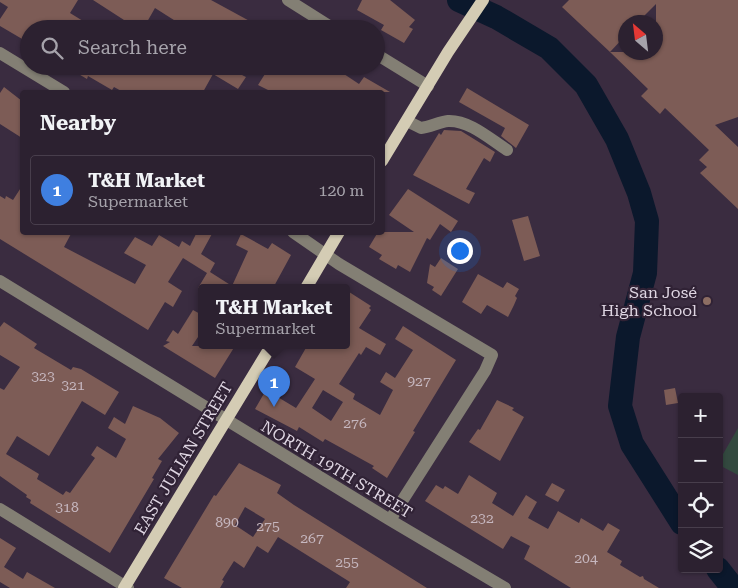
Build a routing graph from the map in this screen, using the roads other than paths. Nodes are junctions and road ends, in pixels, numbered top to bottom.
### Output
1 (288, 0) edge
2 (483, 0) edge
3 (320, 20) edge
4 (0, 53) edge
5 (385, 60) edge
6 (20, 65) edge
7 (36, 75) edge
8 (428, 86) junction
9 (61, 90) edge
10 (407, 121) junction
11 (507, 150) dead end
12 (385, 156) edge
13 (297, 235) edge
14 (338, 235) edge
15 (326, 255) junction
16 (0, 281) edge
17 (308, 284) edge
18 (269, 349) edge
19 (226, 420) junction
20 (0, 509) edge
21 (390, 520) junction
22 (126, 587) edge
23 (506, 588) edge

1 - 3 street
2 - 8 main road
4 - 6 street
5 - 8 street
7 - 9 street
8 - 10 main road
10 - 11 street
10 - 12 main road
13 - 15 street
14 - 15 main road
15 - 17 main road
15 - 21 street
16 - 19 street, NORTH 19TH STREET
18 - 19 main road, EAST JULIAN STREET
19 - 21 street, NORTH 19TH STREET
19 - 22 main road, EAST JULIAN STREET
20 - 22 street
21 - 23 street, NORTH 19TH STREET

